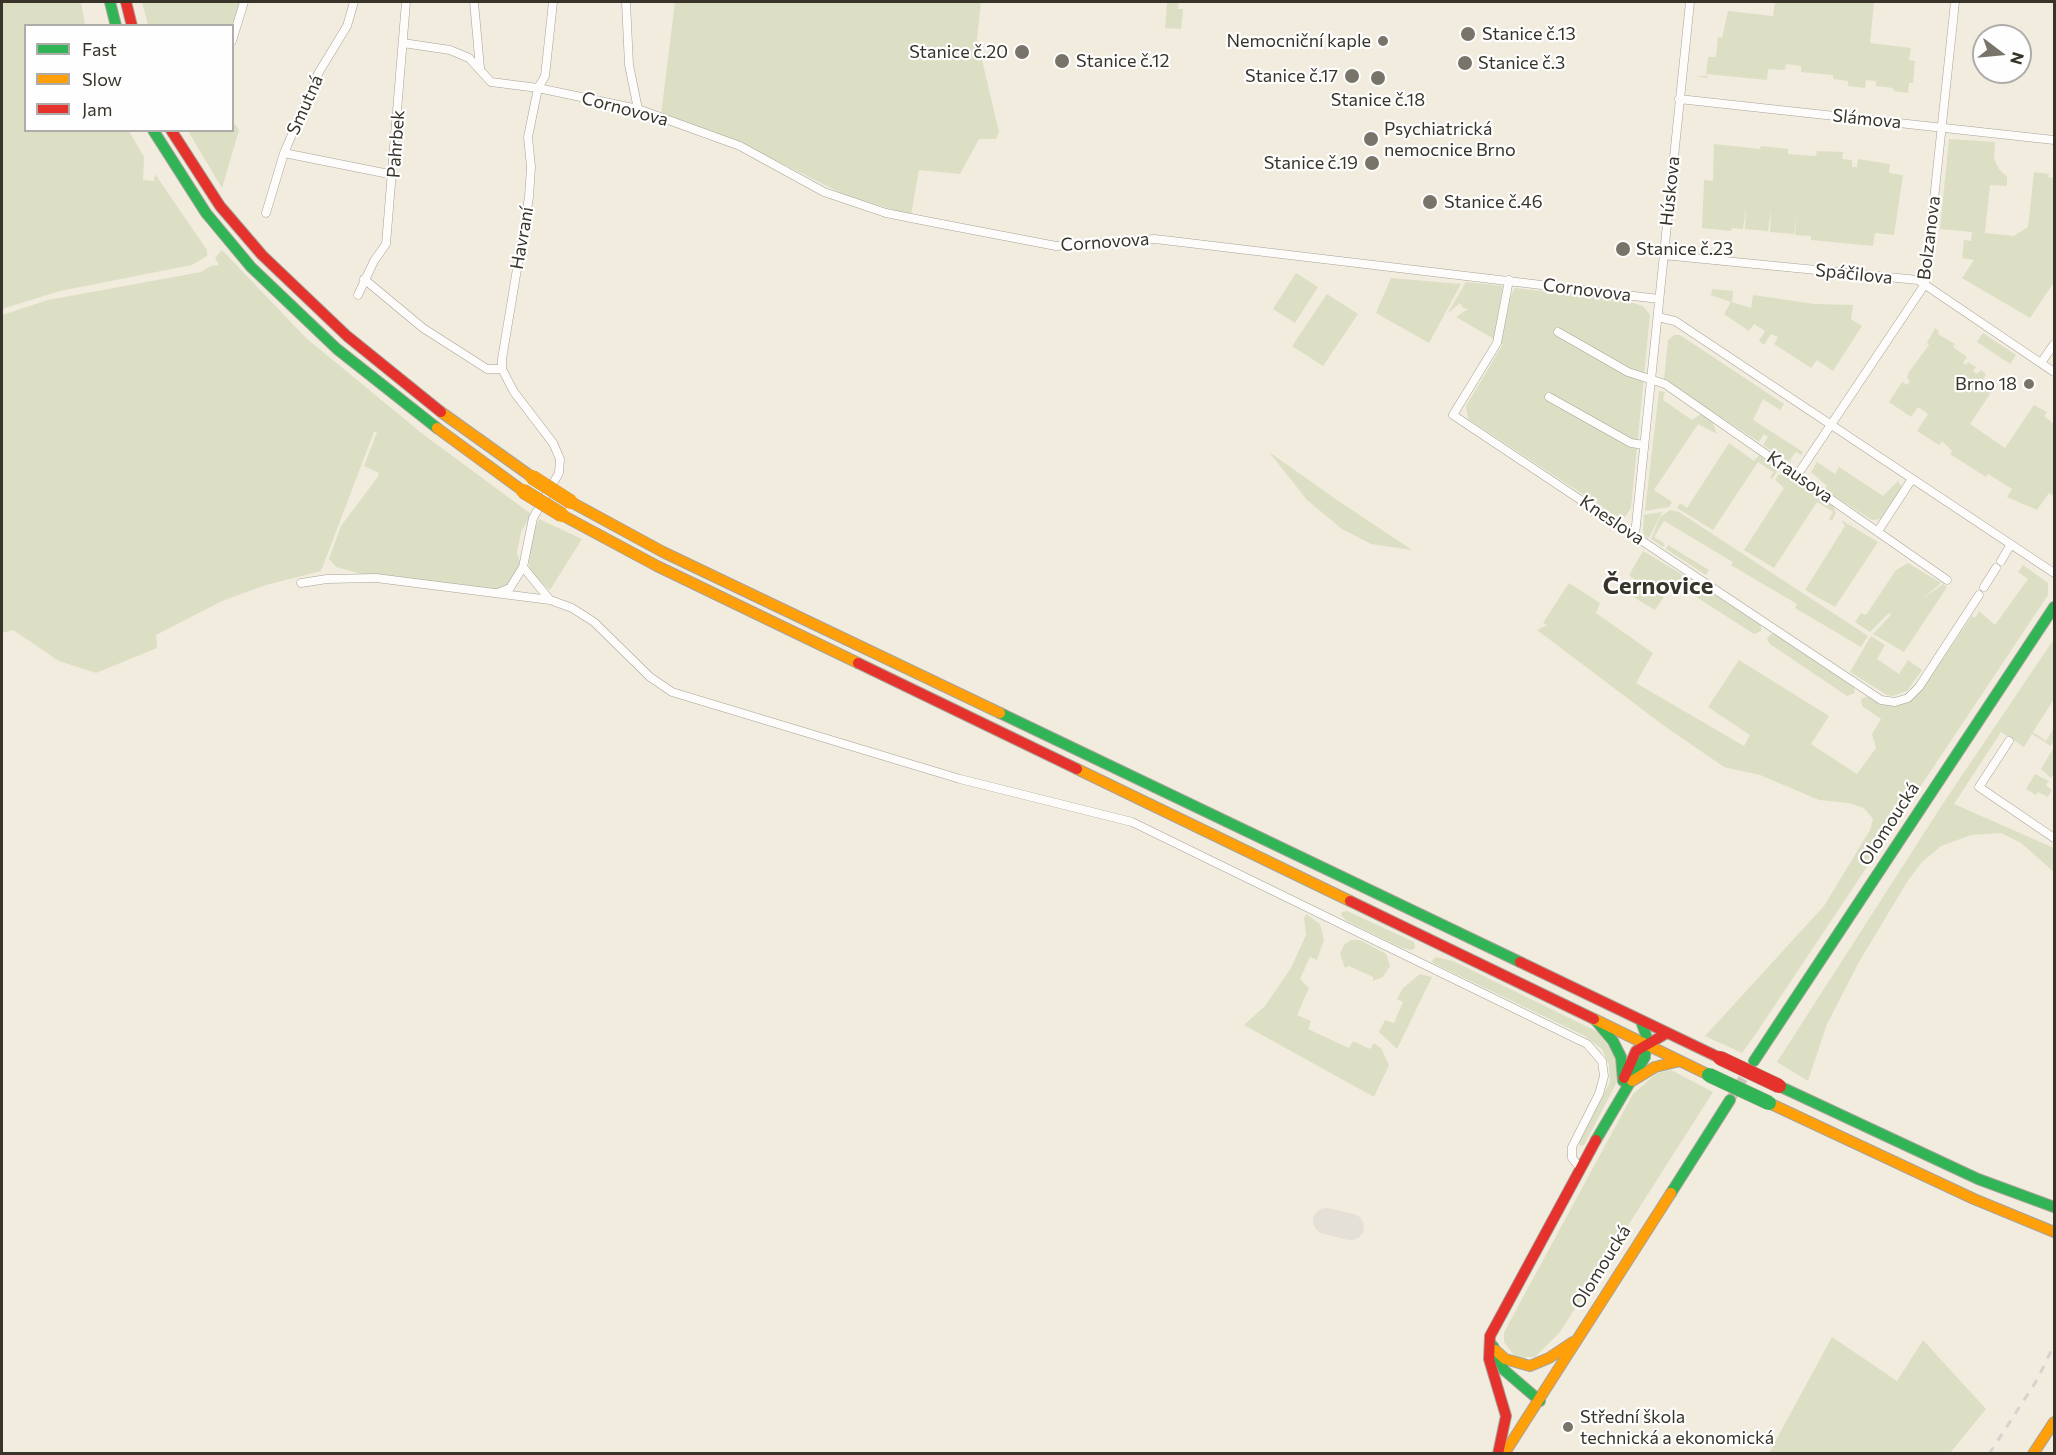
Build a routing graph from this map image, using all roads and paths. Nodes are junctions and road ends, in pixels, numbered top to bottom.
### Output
1 (110, 2) edge
2 (126, 2) edge
3 (244, 2) edge
4 (354, 2) edge
5 (405, 2) edge
6 (474, 2) edge
7 (554, 2) edge
8 (626, 2) edge
9 (1690, 2) edge
10 (1955, 2) edge
11 (116, 24) edge
12 (132, 24) edge
13 (234, 34) edge
14 (403, 43) junction
15 (480, 68) junction
16 (538, 88) junction
17 (1679, 99) junction
18 (638, 109) junction
19 (1941, 128) junction
20 (154, 132) edge
21 (172, 132) edge
22 (2055, 140) edge
23 (284, 153) junction
24 (394, 176) junction
25 (266, 213) dead end
26 (1663, 255) junction
27 (364, 279) junction
28 (1509, 280) junction
29 (1926, 284) junction
30 (358, 295) dead end
31 (1659, 299) junction
32 (1658, 317) junction
33 (1558, 332) dead end
34 (2055, 344) edge
35 (2042, 363) junction
36 (502, 369) junction
37 (2055, 372) edge
38 (1651, 380) junction
39 (1549, 397) dead end
40 (1832, 425) junction
41 (1644, 445) junction
42 (1798, 474) junction
43 (1912, 479) junction
44 (1878, 531) junction
45 (1635, 535) junction
46 (2011, 544) junction
47 (2001, 561) dead end
48 (523, 567) junction
49 (1996, 568) dead end
50 (2055, 573) edge
51 (1947, 580) dead end
52 (301, 583) dead end
53 (1984, 587) dead end
54 (497, 593) junction
55 (1979, 595) dead end
56 (550, 600) junction
57 (2055, 607) edge
58 (2009, 741) dead end
59 (2055, 838) edge
60 (1586, 1013) junction
61 (1641, 1021) junction
62 (1667, 1033) junction
63 (1647, 1043) junction
64 (1683, 1061) junction
65 (1754, 1061) tunnel mouth
66 (1627, 1081) junction
67 (1730, 1100) tunnel mouth
68 (1581, 1168) junction
69 (2055, 1207) edge
70 (2055, 1232) edge
71 (1497, 1321) junction
72 (1578, 1339) junction
73 (1493, 1348) junction
74 (1540, 1401) junction
75 (2055, 1422) edge
76 (1498, 1454) edge
77 (1504, 1454) edge
78 (2033, 1454) edge

1 - 11 main road
2 - 12 main road
3 - 13 street
4 - 23 street, Smutná
5 - 14 street, Pahrbek
6 - 15 street
7 - 16 street, Havraní
8 - 18 street
9 - 17 street, Húskova
10 - 19 street, Bolzanova
14 - 15 street
14 - 24 street, Pahrbek
15 - 16 street, Cornovova
16 - 18 street, Cornovova
16 - 36 street, Havraní
17 - 19 street, Slámova
17 - 26 street, Húskova
18 - 28 street, Cornovova
19 - 22 street, Slámova
19 - 29 street, Bolzanova
20 - 60 main road, bridge
21 - 61 main road, bridge
23 - 24 street
23 - 25 street, Smutná
24 - 27 street, Pahrbek
26 - 29 street, Spáčilova
26 - 31 street, Húskova
27 - 30 street, Pahrbek
27 - 36 street
28 - 31 street, Cornovova
28 - 45 street, Kneslova
29 - 35 street, Spáčilova
29 - 40 street, Bolzanova
31 - 32 street, Húskova
32 - 38 street, Húskova
32 - 40 street
33 - 38 street
34 - 35 street
35 - 37 street, Spáčilova
36 - 48 street
38 - 41 street, Húskova
38 - 42 street, Krausova
39 - 41 street
40 - 42 street, Bolzanova
40 - 43 street
41 - 45 street, Húskova
42 - 44 street, Krausova
43 - 44 street
43 - 46 street
44 - 51 street, Krausova
45 - 55 street, Kneslova
46 - 47 street
46 - 50 street
48 - 54 street
48 - 56 street
49 - 53 street
52 - 54 street
54 - 56 street
56 - 68 street
57 - 65 main road, Olomoucká
58 - 59 street
60 - 63 main road
60 - 66 main road
61 - 62 main road
61 - 63 main road
62 - 63 main road
62 - 69 main road, bridge
63 - 64 main road
63 - 66 main road
64 - 66 main road
64 - 70 main road, bridge
66 - 68 main road
67 - 72 main road, Olomoucká
68 - 71 main road
71 - 73 main road
71 - 76 main road
72 - 73 main road
72 - 74 main road, Olomoucká
73 - 74 main road
74 - 77 main road, Olomoucká
75 - 78 main road

